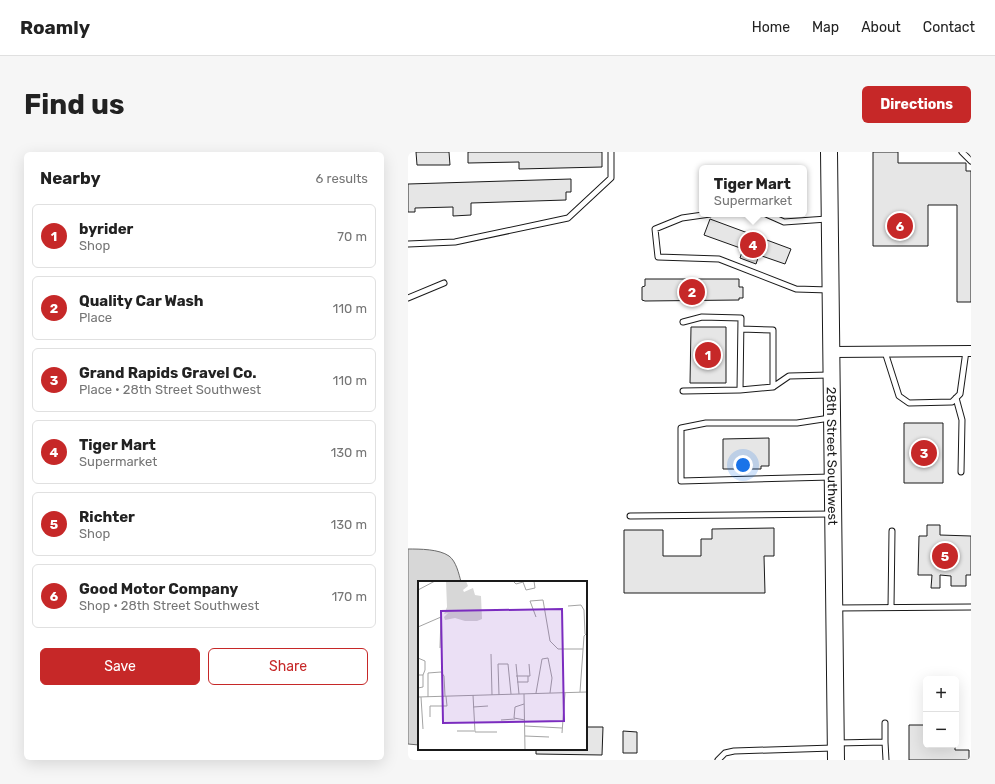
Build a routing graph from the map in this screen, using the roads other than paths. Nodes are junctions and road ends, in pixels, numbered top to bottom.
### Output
1 (611, 152) edge
2 (829, 152) edge
3 (962, 152) edge
4 (971, 161) edge
5 (699, 216) edge
6 (773, 217) edge
7 (830, 219) junction
8 (408, 244) edge
9 (444, 283) dead end
10 (831, 290) junction
11 (408, 298) edge
12 (683, 322) dead end
13 (741, 329) junction
14 (968, 351) edge
15 (832, 352) junction
16 (886, 352) junction
17 (832, 375) junction
18 (773, 387) junction
19 (740, 390) junction
20 (682, 391) dead end
21 (956, 398) junction
22 (833, 418) junction
23 (961, 472) dead end
24 (833, 477) junction
25 (834, 514) junction
26 (630, 516) dead end
27 (892, 531) dead end
28 (891, 607) junction
29 (971, 607) edge
30 (835, 608) junction
31 (885, 722) dead end
32 (886, 742) junction
33 (836, 751) edge
34 (718, 760) edge
35 (886, 760) edge

1 - 8 lane
2 - 7 main road, 28th Street Southwest
3 - 4 lane
5 - 10 lane
6 - 7 lane
7 - 10 main road, 28th Street Southwest
9 - 11 lane
10 - 15 main road, 28th Street Southwest
12 - 13 lane
13 - 18 lane
13 - 19 lane
14 - 16 street
14 - 21 lane
15 - 16 street
15 - 17 main road, 28th Street Southwest
16 - 21 lane
17 - 18 lane
17 - 22 main road, 28th Street Southwest
18 - 19 lane
19 - 20 lane
21 - 23 lane
22 - 24 main road, 28th Street Southwest
22 - 24 lane
24 - 25 main road, 28th Street Southwest
25 - 26 lane
25 - 30 main road, 28th Street Southwest
27 - 28 lane
28 - 29 lane
28 - 30 lane
30 - 33 main road, 28th Street Southwest
31 - 32 lane
32 - 33 lane
32 - 35 lane
33 - 34 lane

